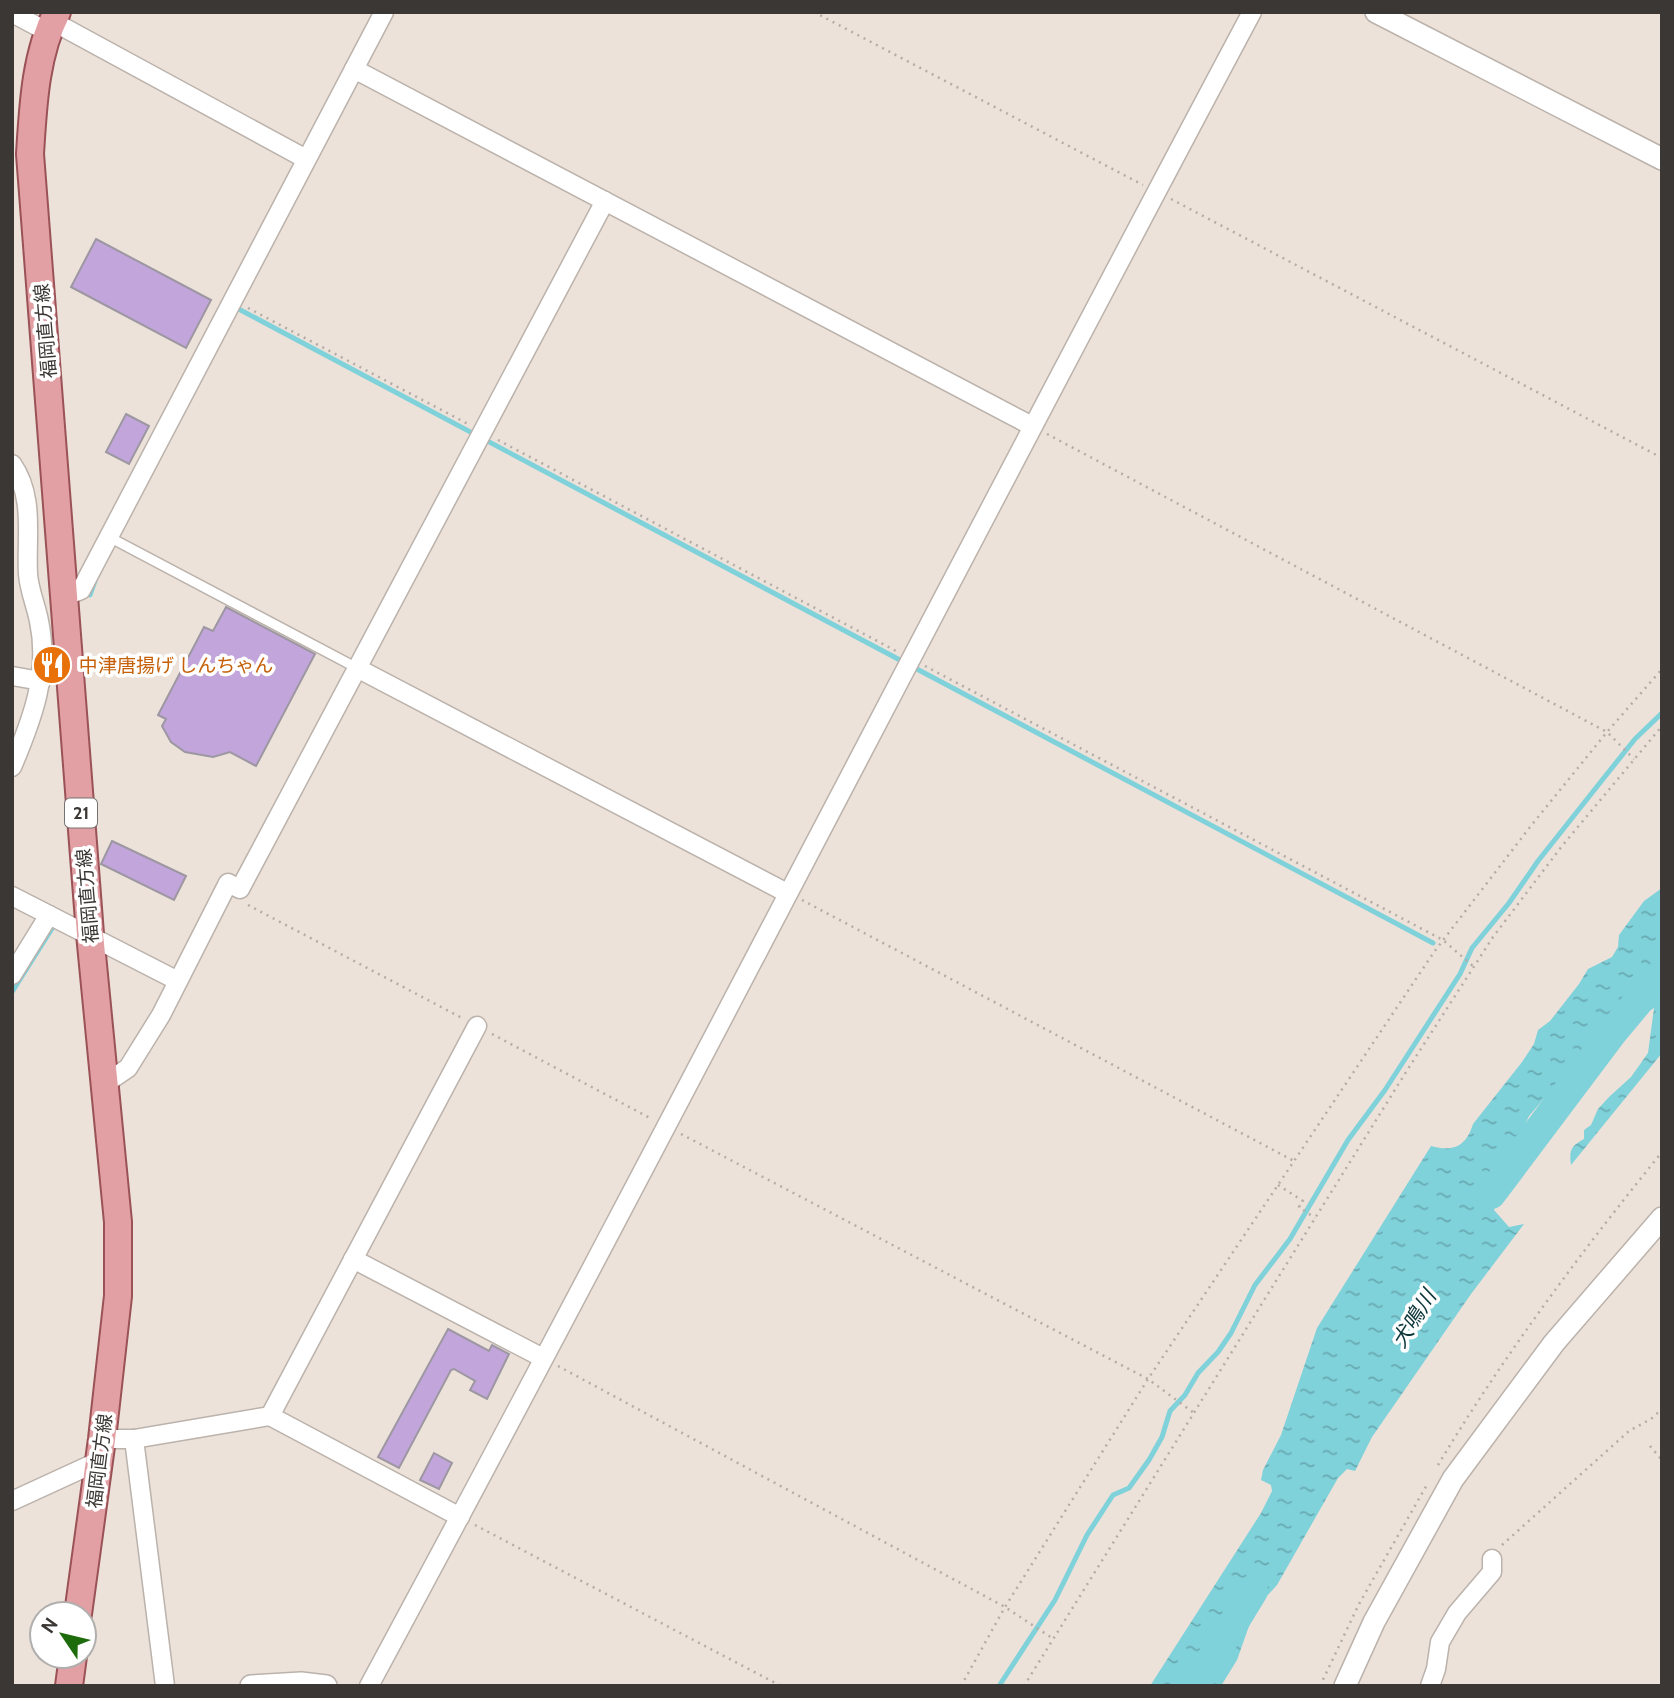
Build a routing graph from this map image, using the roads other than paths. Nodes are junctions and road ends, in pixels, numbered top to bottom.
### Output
1 (384, 12) edge
2 (1252, 12) edge
3 (1376, 12) edge
4 (12, 13) edge
5 (52, 22) edge
6 (354, 69) junction
7 (306, 159) junction
8 (1662, 159) edge
9 (605, 201) junction
10 (1032, 426) junction
11 (12, 464) edge
12 (109, 537) junction
13 (64, 597) junction
14 (357, 668) junction
15 (12, 676) edge
16 (41, 681) junction
17 (12, 767) edge
18 (787, 892) junction
19 (12, 896) edge
20 (49, 915) junction
21 (90, 934) junction
22 (12, 975) edge
23 (178, 981) junction
24 (477, 1026) road end
25 (106, 1083) junction
26 (1662, 1218) edge
27 (354, 1259) junction
28 (543, 1358) junction
29 (270, 1416) junction
30 (134, 1439) junction
31 (101, 1450) junction
32 (12, 1501) edge
33 (460, 1517) junction
34 (1492, 1559) road end
35 (80, 1600) edge
36 (165, 1686) edge
37 (251, 1686) edge
38 (327, 1686) edge
39 (369, 1686) edge
40 (1345, 1686) edge
41 (1430, 1686) edge

1 - 6 street
2 - 10 street
3 - 8 street
4 - 5 street
5 - 7 street
5 - 13 main road, 福岡直方線 / 21
6 - 7 street
6 - 9 street
7 - 12 street
9 - 10 street
9 - 14 street
10 - 18 street
11 - 16 street
12 - 13 street
12 - 14 lane
13 - 21 main road, 福岡直方線 / 21
14 - 18 street
14 - 23 street
15 - 16 street
16 - 17 street
18 - 28 street
19 - 20 street
20 - 21 street
20 - 22 street
21 - 23 street
21 - 25 main road, 福岡直方線 / 21
23 - 25 street
24 - 27 street
25 - 31 main road, 福岡直方線 / 21
26 - 40 street
27 - 28 street
27 - 29 street
28 - 33 street
29 - 30 street
29 - 33 street
30 - 31 street
30 - 36 street
31 - 32 street
31 - 35 main road, 福岡直方線 / 21
33 - 39 street
34 - 41 street
37 - 38 street

